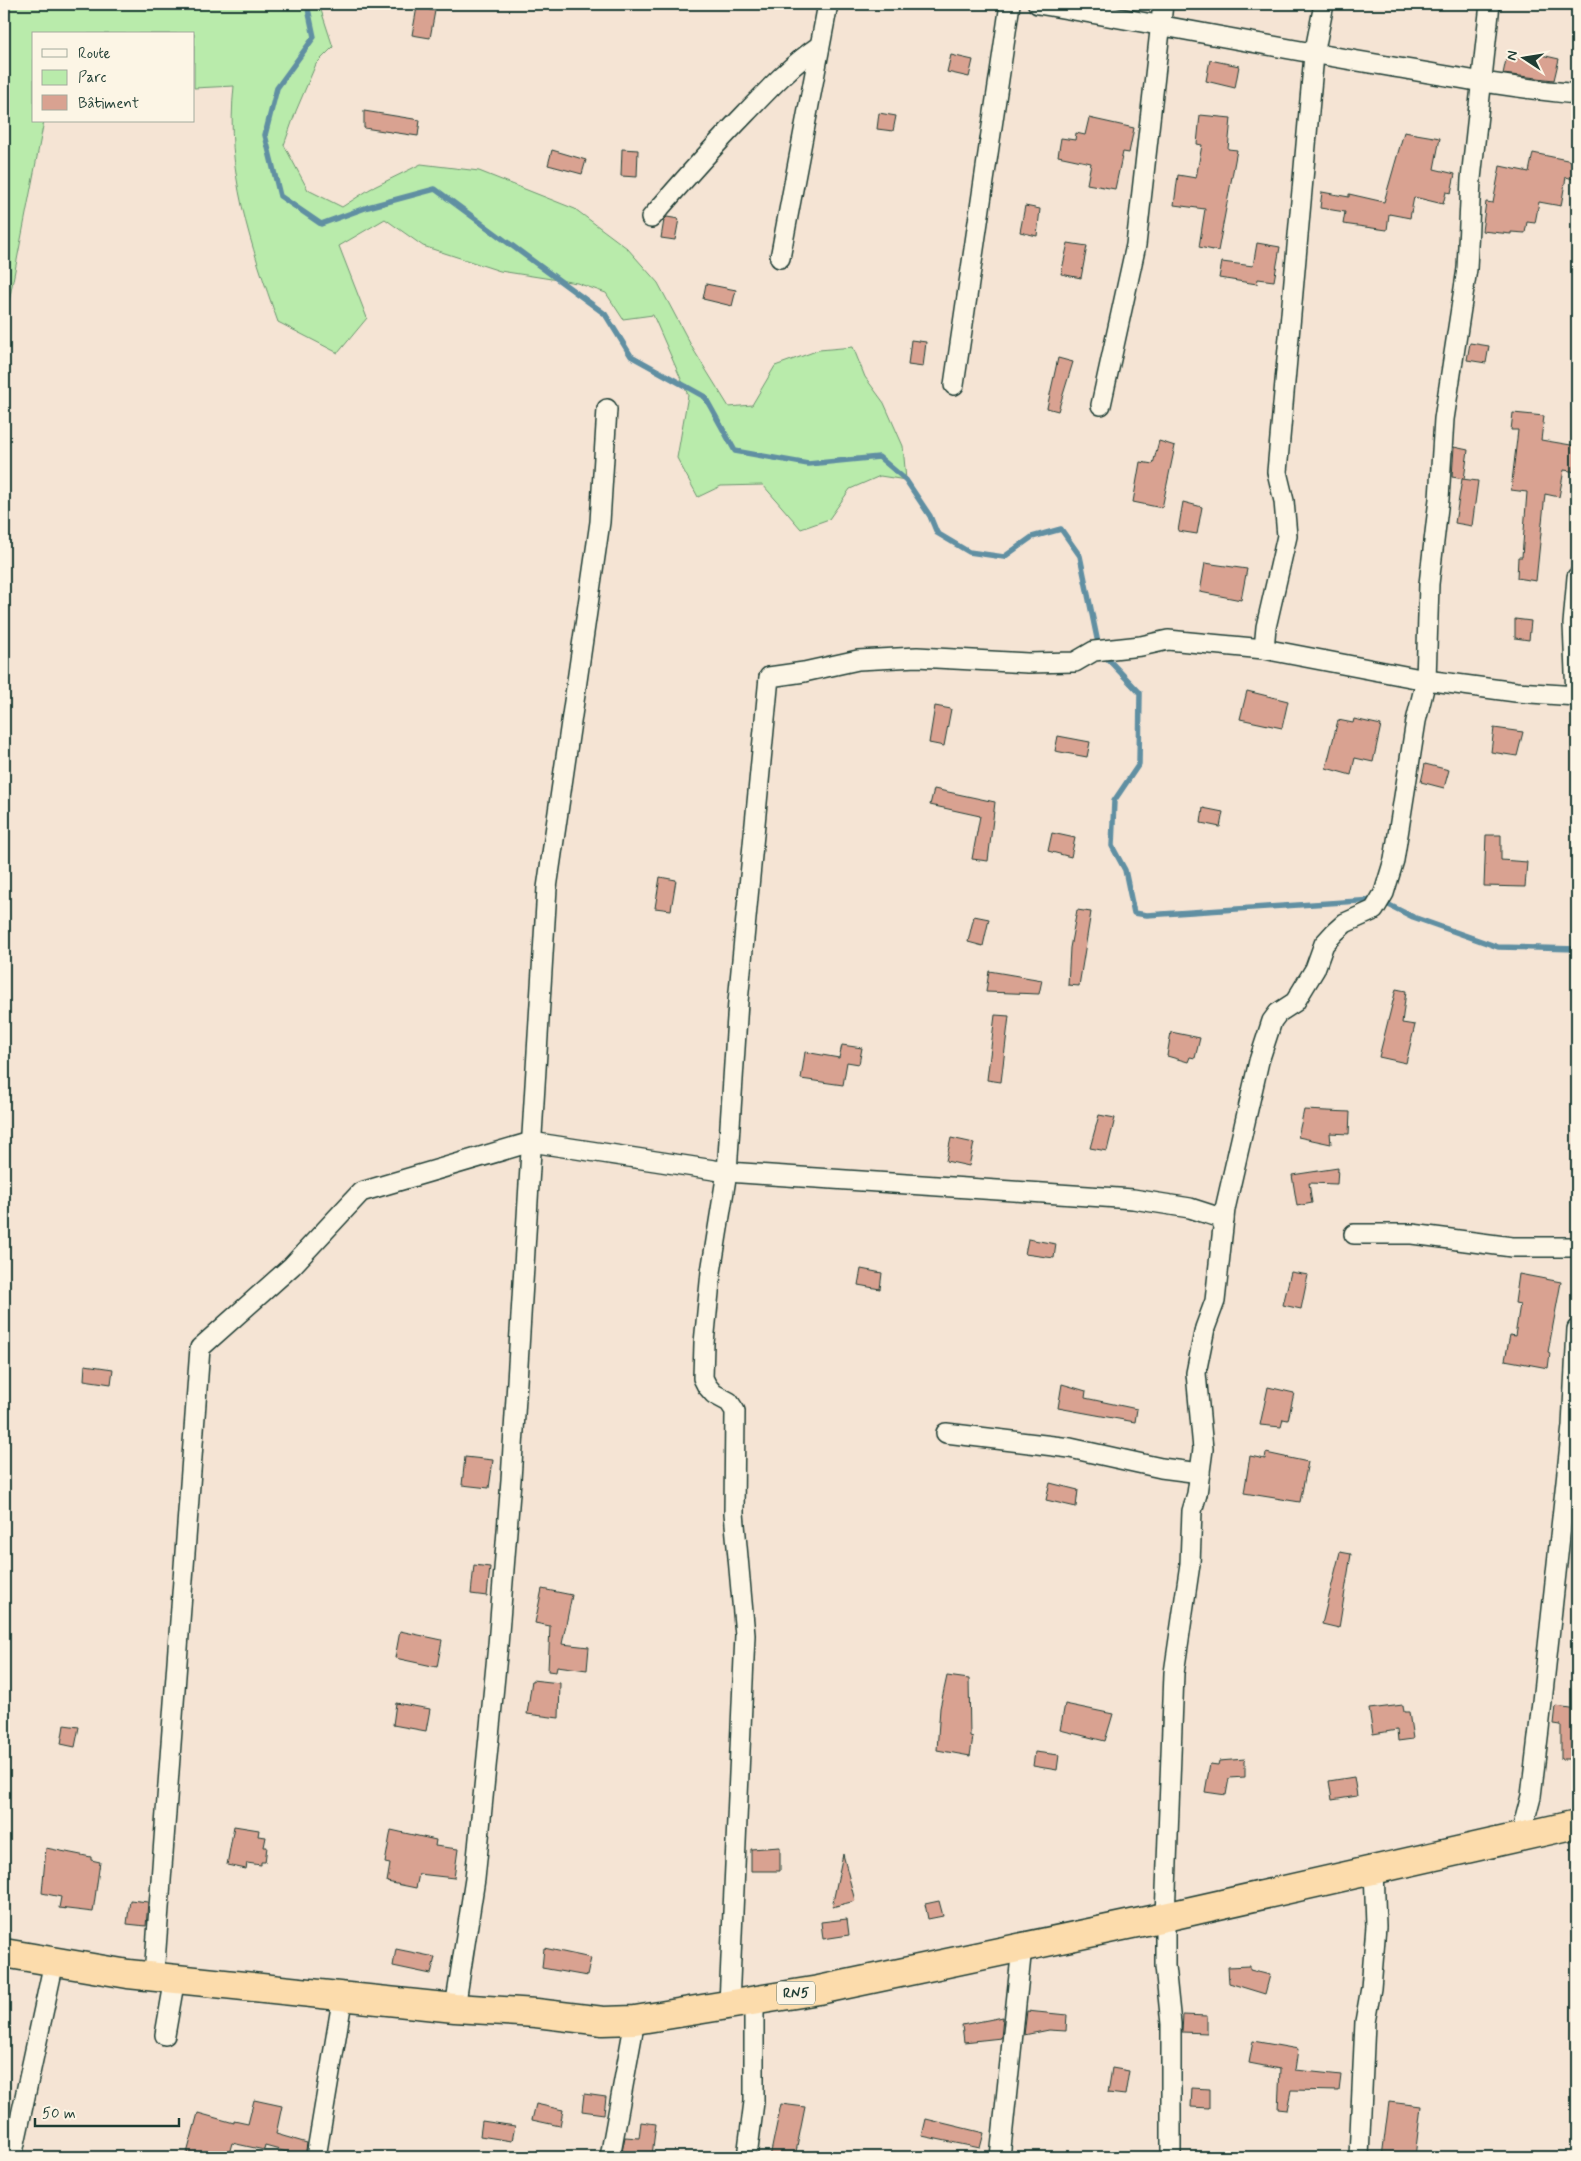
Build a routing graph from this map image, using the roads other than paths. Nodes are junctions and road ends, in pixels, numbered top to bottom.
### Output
1 (828, 4) edge
2 (1010, 4) edge
3 (1038, 4) edge
4 (1163, 4) edge
5 (1324, 4) edge
6 (1490, 4) edge
7 (1162, 24) junction
8 (819, 46) junction
9 (1314, 55) junction
10 (1481, 83) junction
11 (1577, 94) edge
12 (651, 218) dead end
13 (780, 258) dead end
14 (954, 385) dead end
15 (1101, 405) dead end
16 (607, 409) dead end
17 (1577, 576) edge
18 (1264, 648) junction
19 (1426, 680) junction
20 (1576, 696) edge
21 (531, 1142) junction
22 (727, 1172) junction
23 (1224, 1219) junction
24 (1354, 1234) dead end
25 (1577, 1247) edge
26 (1577, 1329) edge
27 (946, 1433) dead end
28 (1200, 1473) junction
29 (1577, 1824) edge
30 (1520, 1838) junction
31 (1374, 1869) junction
32 (1166, 1917) junction
33 (1022, 1947) junction
34 (4, 1953) edge
35 (54, 1962) junction
36 (164, 1977) junction
37 (343, 1995) junction
38 (742, 2002) junction
39 (455, 2008) junction
40 (635, 2020) junction
41 (165, 2035) dead end
42 (12, 2157) edge
43 (316, 2157) edge
44 (610, 2157) edge
45 (747, 2157) edge
46 (1000, 2157) edge
47 (1171, 2157) edge
48 (1360, 2157) edge

1 - 8 street
2 - 14 street
3 - 7 street
4 - 7 street
5 - 9 street
6 - 10 street
7 - 9 street
7 - 15 street
8 - 12 street
8 - 13 street
9 - 10 street
9 - 18 street
10 - 11 street
10 - 19 street
16 - 21 street
17 - 20 street
18 - 19 street
18 - 22 street
19 - 20 street
19 - 23 street
21 - 22 street
21 - 36 street
21 - 39 street
22 - 23 street
22 - 38 street
23 - 28 street
24 - 25 street
26 - 30 street
27 - 28 street
28 - 32 street
29 - 30 highway, RN5
30 - 31 highway, RN5
31 - 32 highway, RN5
31 - 48 street
32 - 33 highway, RN5
32 - 47 street
33 - 38 highway, RN5
33 - 46 street
34 - 35 highway, RN5
35 - 36 highway, RN5
35 - 42 street
36 - 37 highway, RN5
36 - 41 street
37 - 39 highway, RN5
37 - 43 street
38 - 40 highway, RN5
38 - 45 street
39 - 40 highway, RN5
40 - 44 street

